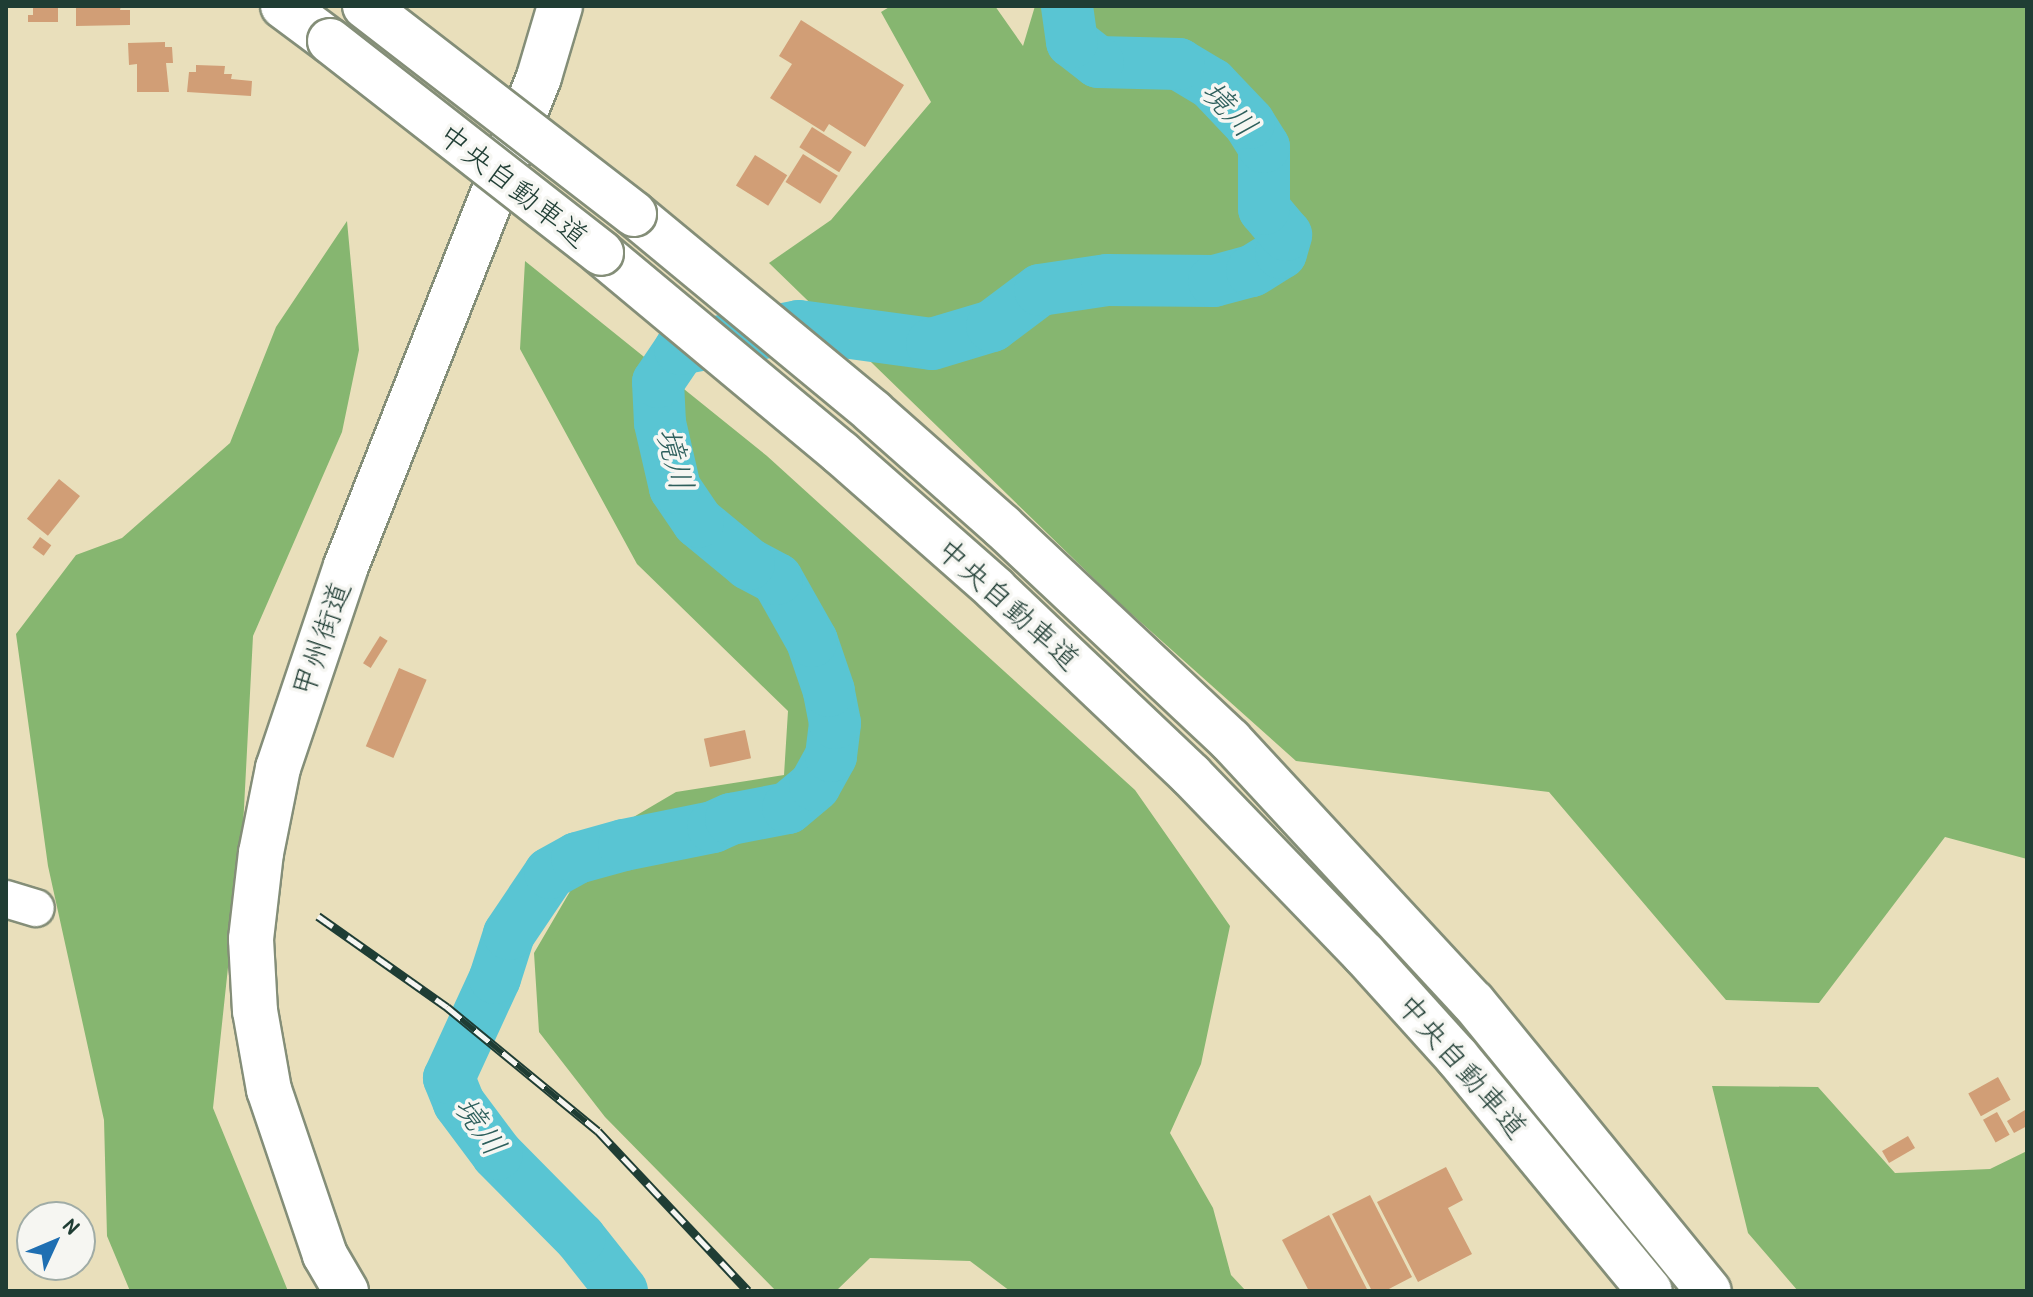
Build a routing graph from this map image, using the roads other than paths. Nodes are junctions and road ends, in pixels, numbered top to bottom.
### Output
1 (283, 6) edge
2 (365, 6) edge
3 (560, 6) edge
4 (346, 1291) edge
5 (1650, 1291) edge
6 (1709, 1291) edge

1 - 5 highway, 中央自動車道, bridge
2 - 6 highway, 中央自動車道, bridge
3 - 4 highway, 甲州街道

